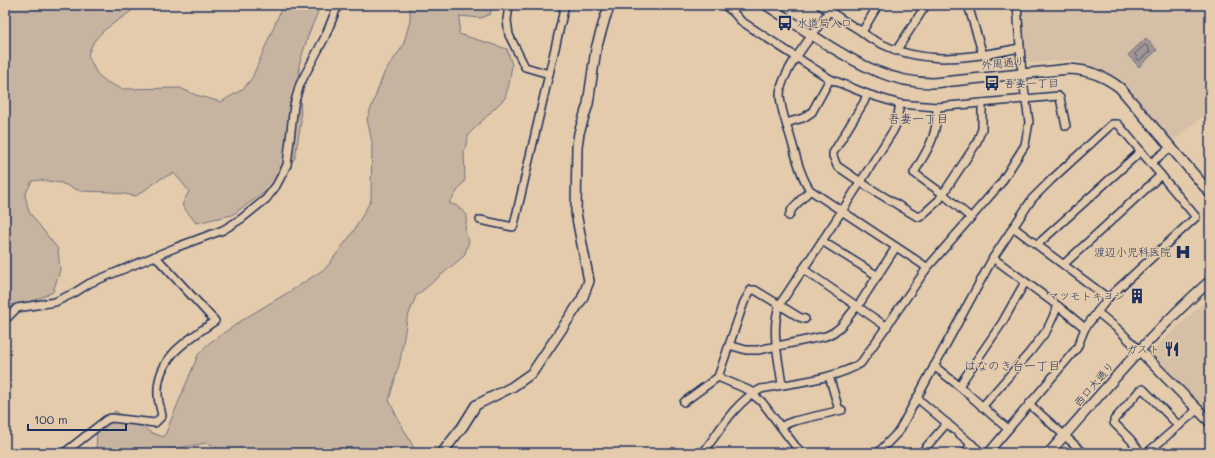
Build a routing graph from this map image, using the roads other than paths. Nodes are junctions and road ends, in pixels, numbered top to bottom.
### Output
1 (338, 5) edge
2 (509, 5) edge
3 (565, 5) edge
4 (610, 5) edge
5 (724, 5) edge
6 (737, 5) edge
7 (766, 5) edge
8 (820, 5) edge
9 (878, 5) edge
10 (926, 5) edge
11 (968, 5) edge
12 (1018, 5) edge
13 (832, 8) edge
14 (733, 12) junction
15 (862, 32) junction
16 (813, 35) junction
17 (1020, 48) junction
18 (896, 51) junction
19 (983, 55) junction
20 (796, 57) junction
21 (549, 74) junction
22 (1022, 74) junction
23 (830, 79) junction
24 (867, 94) junction
25 (1025, 100) junction
26 (900, 104) junction
27 (982, 104) junction
28 (937, 107) junction
29 (786, 122) junction
30 (1066, 126) dead end
31 (1171, 147) junction
32 (1140, 152) junction
33 (1151, 163) junction
34 (1161, 175) junction
35 (861, 182) junction
36 (810, 190) junction
37 (1210, 193) edge
38 (942, 194) junction
39 (842, 211) junction
40 (789, 216) dead end
41 (970, 217) junction
42 (480, 220) dead end
43 (1013, 227) junction
44 (822, 241) junction
45 (1038, 244) junction
46 (896, 247) junction
47 (155, 256) junction
48 (993, 258) junction
49 (1064, 264) junction
50 (927, 268) junction
51 (803, 270) junction
52 (878, 276) junction
53 (1210, 281) edge
54 (1025, 282) junction
55 (1108, 298) junction
56 (780, 304) junction
57 (858, 306) junction
58 (1058, 306) junction
59 (1097, 312) junction
60 (805, 319) dead end
61 (5, 320) edge
62 (887, 327) junction
63 (1085, 328) junction
64 (729, 345) junction
65 (777, 346) junction
66 (1139, 350) junction
67 (934, 366) junction
68 (829, 376) junction
69 (718, 377) junction
70 (782, 385) junction
71 (959, 386) junction
72 (752, 394) junction
73 (917, 398) junction
74 (684, 402) dead end
75 (1029, 404) junction
76 (982, 407) junction
77 (1198, 409) junction
78 (1210, 422) edge
79 (947, 423) junction
80 (1179, 426) junction
81 (781, 427) junction
82 (1008, 429) junction
83 (1065, 435) junction
84 (972, 444) junction
85 (64, 453) edge
86 (442, 453) edge
87 (703, 453) edge
88 (803, 453) edge
89 (878, 453) edge
90 (921, 453) edge
91 (964, 453) edge
92 (982, 453) edge
93 (988, 453) edge
94 (1049, 453) edge
95 (1084, 453) edge
96 (1141, 453) edge
97 (1147, 453) edge

1 - 47 street
2 - 21 street
3 - 21 street
4 - 86 street
5 - 14 street
6 - 14 street
7 - 16 street, 外周通り
8 - 13 street
9 - 15 street
10 - 18 street
11 - 19 street
12 - 17 street
13 - 15 street
13 - 16 street
14 - 20 street
15 - 18 street
16 - 20 street
16 - 22 street, 外周通り
17 - 19 street
17 - 22 street
18 - 19 street
20 - 23 street
20 - 29 street
21 - 42 street
22 - 25 street
22 - 31 street, 外周通り
23 - 24 street
23 - 29 street
24 - 26 street
24 - 35 street
25 - 27 street
25 - 30 street
25 - 41 street
26 - 28 street
26 - 35 street
27 - 28 street
27 - 38 street
28 - 38 street
29 - 36 street
31 - 33 street
31 - 37 street, 外周通り
32 - 33 street
32 - 43 street
32 - 45 street
33 - 34 street
34 - 49 street
34 - 55 street
35 - 38 street
35 - 39 street
36 - 39 street
36 - 40 street
38 - 41 street
39 - 44 street
39 - 46 street
41 - 50 street
43 - 45 street
43 - 48 street
44 - 51 street
44 - 52 street
45 - 49 street
46 - 50 street
46 - 52 street
47 - 61 street
47 - 85 street
48 - 54 street
48 - 67 street
49 - 55 street
50 - 62 street
51 - 56 street
51 - 57 street
52 - 57 street
53 - 66 street, 西口大通り
54 - 58 street
54 - 71 street
55 - 59 street
56 - 60 street
56 - 64 street
56 - 65 street
57 - 62 street
57 - 65 street
58 - 63 street
58 - 76 street
59 - 63 street
59 - 66 street
62 - 68 street
63 - 75 street
64 - 65 street
64 - 69 street
65 - 70 street
66 - 77 street
66 - 83 street, 西口大通り
67 - 71 street
67 - 73 street
68 - 70 street
68 - 81 street
69 - 72 street
69 - 74 street
70 - 72 street
71 - 76 street
72 - 81 street
72 - 87 street
73 - 79 street
73 - 89 street
75 - 82 street
75 - 83 street
76 - 82 street
77 - 78 street
77 - 80 street
79 - 84 street
79 - 90 street
80 - 96 street
80 - 97 street
81 - 88 street
82 - 93 street
83 - 94 street, 西口大通り
83 - 95 street
84 - 91 street
84 - 92 street

